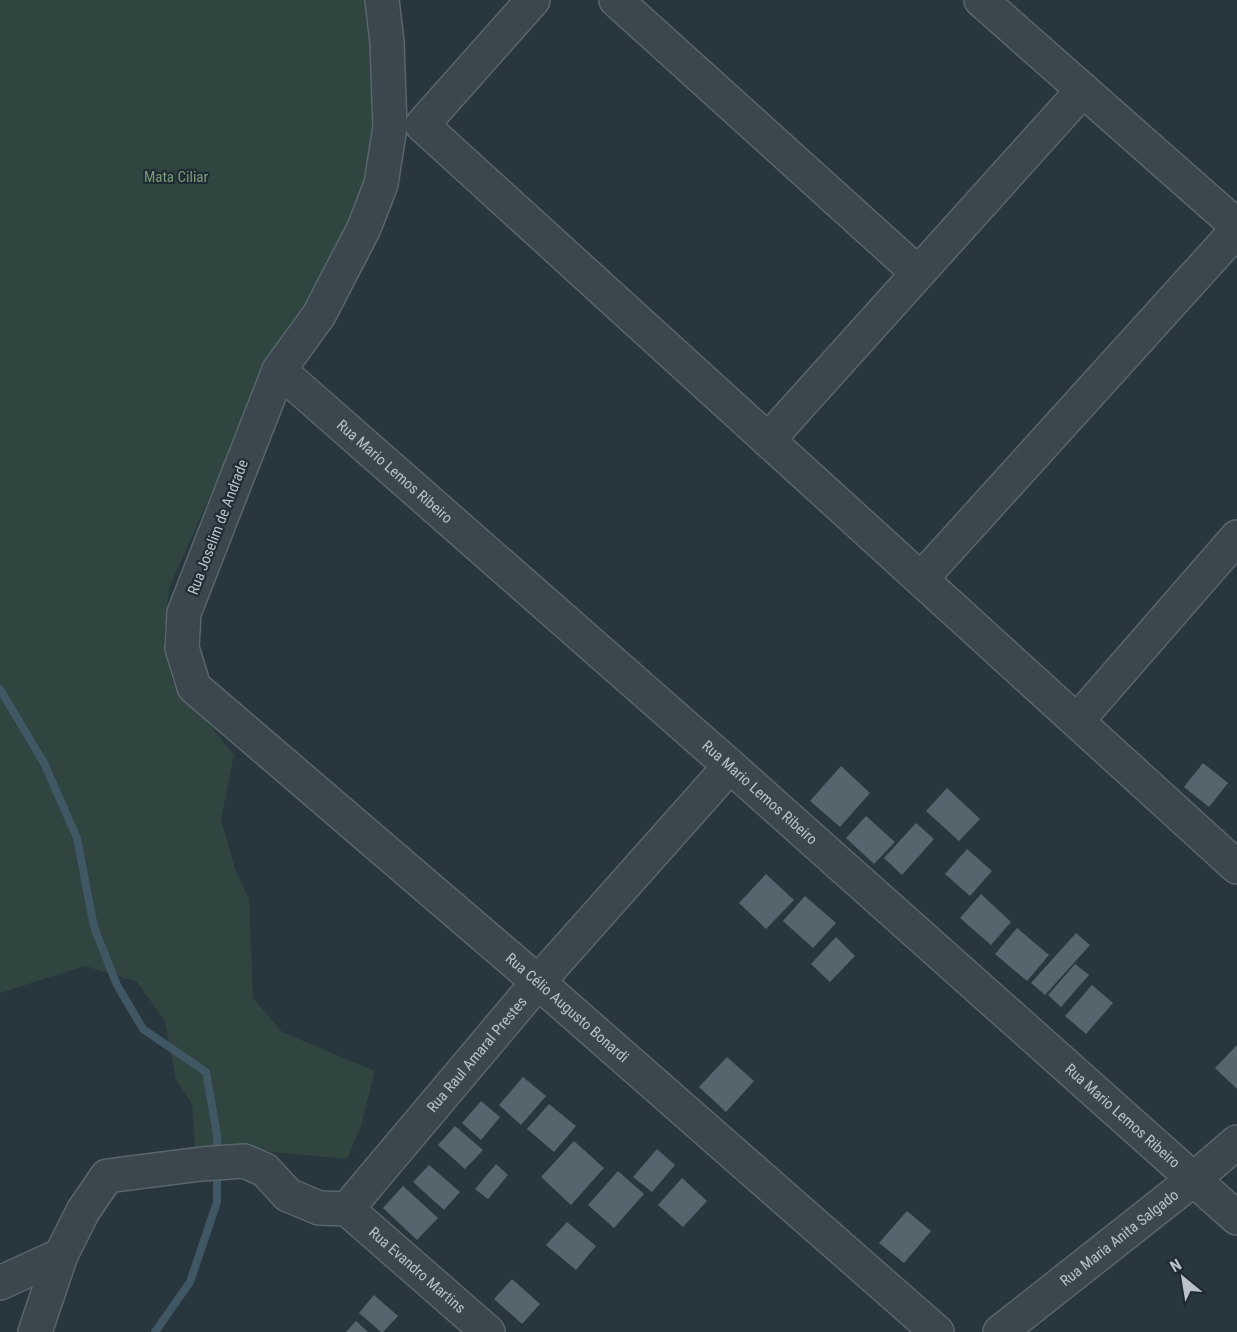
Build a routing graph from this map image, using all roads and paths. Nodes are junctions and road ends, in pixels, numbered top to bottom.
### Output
1 (382, 0) edge
2 (533, 0) edge
3 (616, 0) edge
4 (981, 0) edge
5 (1083, 90) junction
6 (1237, 228) edge
7 (918, 273) junction
8 (279, 370) junction
9 (768, 440) junction
10 (1237, 537) edge
11 (921, 579) junction
12 (194, 687) joint
13 (1077, 721) junction
14 (730, 766) junction
15 (1236, 864) edge
16 (538, 982) junction
17 (1237, 1142) edge
18 (1194, 1179) junction
19 (347, 1209) junction
20 (1237, 1218) edge
21 (61, 1255) junction
22 (0, 1283) edge
23 (35, 1332) edge
24 (488, 1332) edge
25 (937, 1332) edge
26 (1000, 1332) edge

1 - 8 street, Rua Joselim de Andrade
2 - 9 street
3 - 7 street
4 - 5 street
5 - 6 street
5 - 7 street
6 - 11 street
7 - 9 street
8 - 12 street, Rua Joselim de Andrade
8 - 14 street, Rua Mario Lemos Ribeiro
9 - 11 street
10 - 13 street
11 - 13 street
12 - 16 street, Rua Célio Augusto Bonardi
13 - 15 street
14 - 16 street, Rua Raul Amaral Prestes
14 - 18 street, Rua Mario Lemos Ribeiro
16 - 19 street, Rua Raul Amaral Prestes
16 - 25 street, Rua Célio Augusto Bonardi
17 - 18 street, Rua Maria Anita Salgado
18 - 20 street, Rua Mario Lemos Ribeiro
18 - 26 street, Rua Maria Anita Salgado
19 - 21 street
19 - 24 street, Rua Evandro Martins
21 - 22 street
21 - 23 street

